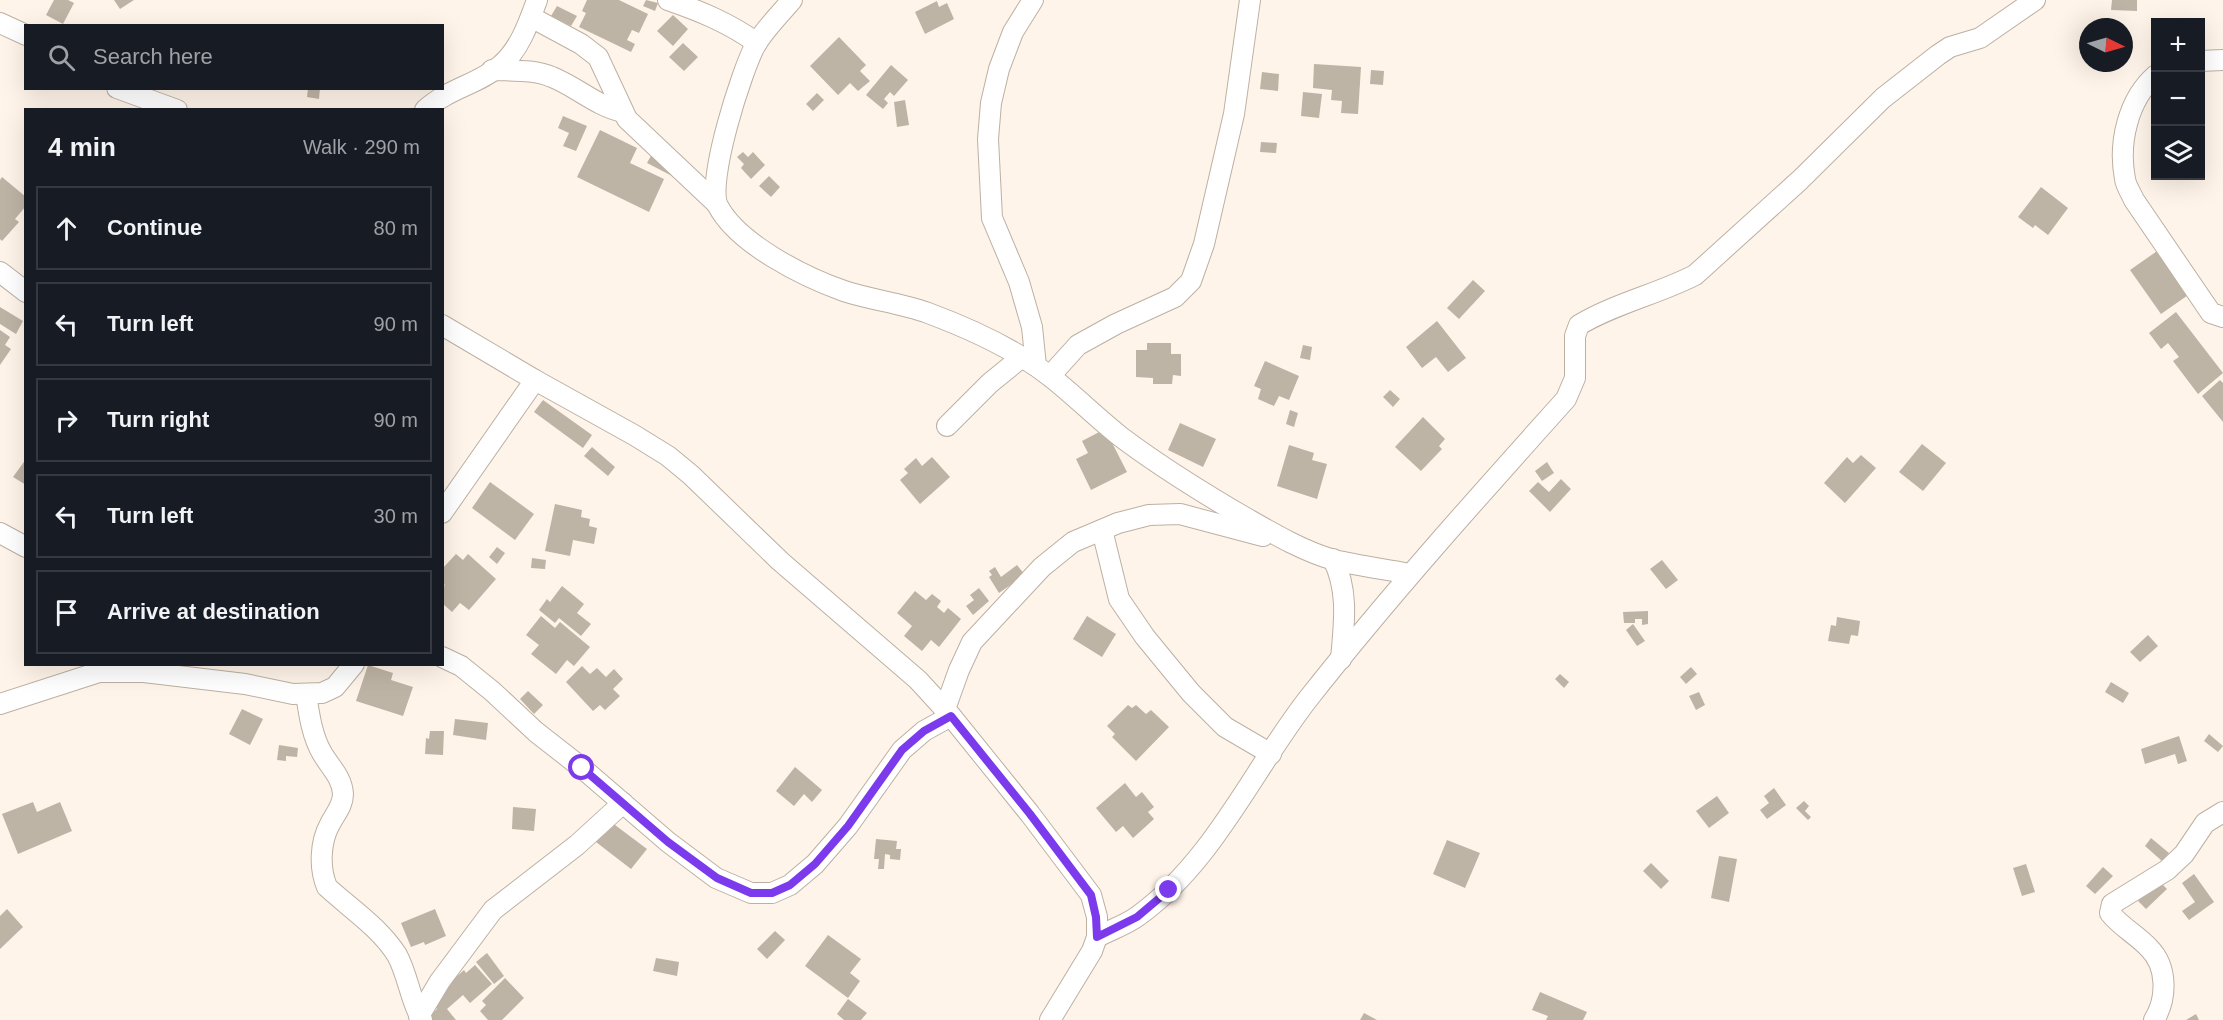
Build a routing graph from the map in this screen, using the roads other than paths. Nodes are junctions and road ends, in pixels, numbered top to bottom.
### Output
1 (668, 0) edge
2 (792, 0) edge
3 (1034, 0) edge
4 (1250, 0) edge
5 (2035, 0) edge
6 (534, 9) edge
7 (0, 23) edge
8 (24, 34) edge
9 (757, 43) junction
10 (2223, 60) edge
11 (2205, 61) edge
12 (492, 70) junction
13 (2151, 80) edge
14 (122, 90) edge
15 (172, 108) edge
16 (428, 108) edge
17 (623, 112) junction
18 (716, 202) junction
19 (0, 272) edge
20 (24, 290) edge
21 (2223, 317) edge
22 (444, 327) edge
23 (1036, 366) junction
24 (535, 380) junction
25 (947, 426) dead end
26 (444, 510) edge
27 (1102, 530) junction
28 (0, 533) edge
29 (1286, 542) junction
30 (24, 546) edge
31 (1333, 559) junction
32 (1410, 574) junction
33 (444, 658) edge
34 (1341, 659) junction
35 (352, 666) edge
36 (98, 668) edge
37 (306, 694) junction
38 (0, 704) edge
39 (948, 713) junction
40 (1271, 754) junction
41 (623, 803) junction
42 (2223, 812) edge
43 (1097, 937) junction
44 (421, 1018) edge
45 (1050, 1020) edge
46 (2154, 1020) edge

1 - 9 street
2 - 9 street
3 - 23 street
4 - 23 street
5 - 32 street
6 - 12 street
6 - 17 street
7 - 8 street
9 - 18 street
10 - 11 street
12 - 16 street
12 - 17 street
13 - 21 street
14 - 15 street
17 - 18 street
18 - 23 street
19 - 20 street
22 - 24 street
23 - 25 street
23 - 29 street
24 - 26 street
24 - 39 street
27 - 29 street
27 - 39 street
27 - 40 street
28 - 30 street
29 - 31 street
31 - 32 street
31 - 34 street
32 - 34 street
33 - 41 street
34 - 40 street
35 - 37 street
36 - 37 street
36 - 38 street
37 - 44 street
39 - 41 street
39 - 43 street
40 - 43 street
41 - 44 street
42 - 46 street
43 - 45 street

